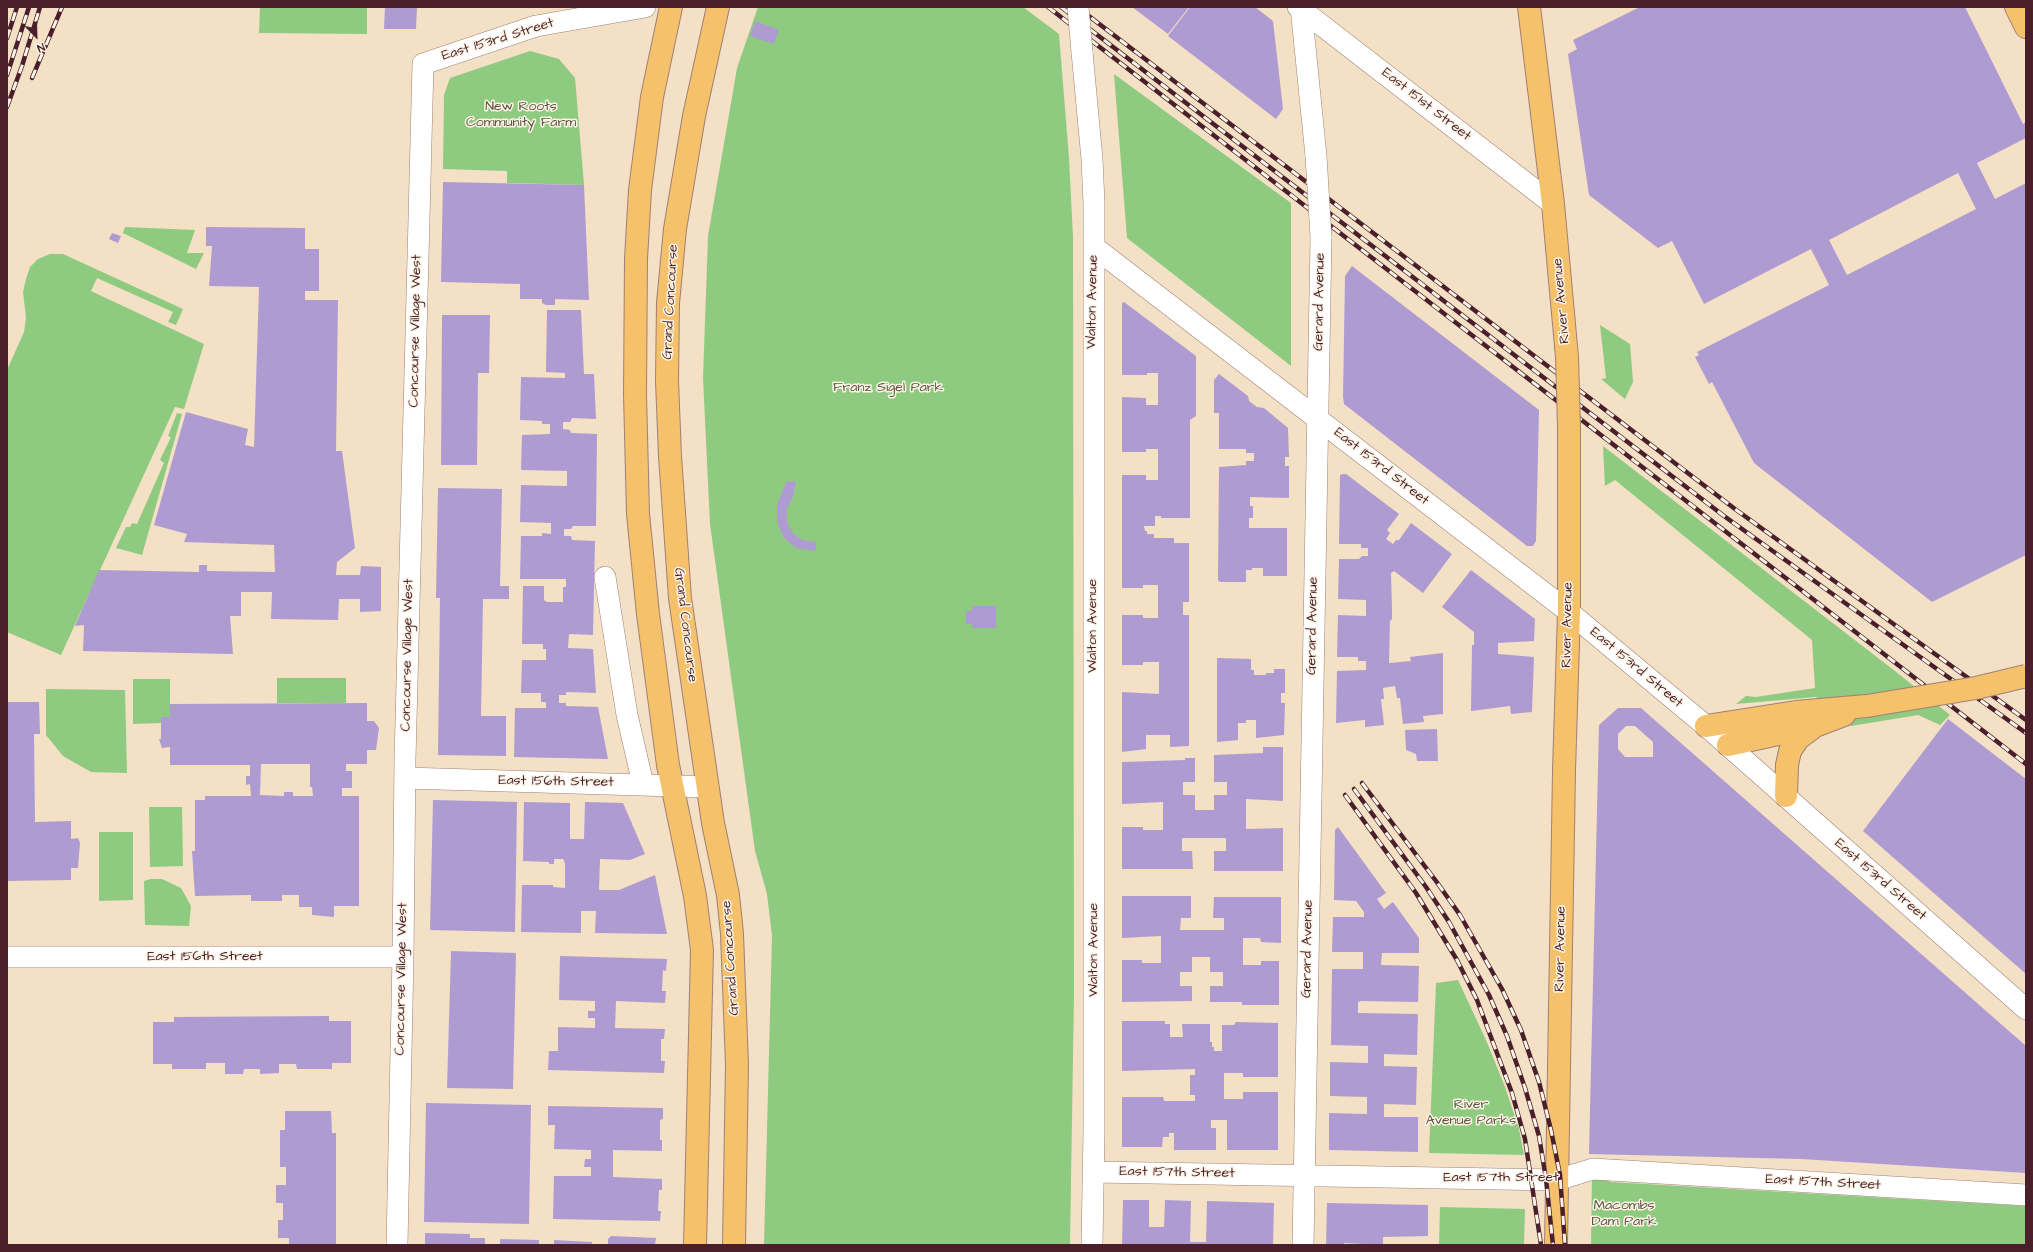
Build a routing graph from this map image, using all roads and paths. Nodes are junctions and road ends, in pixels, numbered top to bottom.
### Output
1 (645, 7) edge
2 (671, 7) edge
3 (714, 7) edge
4 (718, 7) edge
5 (1078, 7) edge
6 (1529, 7) edge
7 (2016, 7) edge
8 (1300, 8) edge
9 (2026, 27) edge
10 (423, 64) joint
11 (1553, 204) junction
12 (1094, 247) junction
13 (1317, 418) junction
14 (605, 577) dead end
15 (1569, 612) junction
16 (2026, 676) edge
17 (1867, 706) junction
18 (1706, 726) junction
19 (1815, 726) junction
20 (1728, 745) junction
21 (405, 778) junction
22 (644, 784) junction
23 (672, 786) junction
24 (708, 787) junction
25 (1786, 796) junction
26 (7, 957) edge
27 (404, 957) junction
28 (2026, 1009) edge
29 (1094, 1172) junction
30 (1304, 1176) junction
31 (1557, 1180) junction
32 (2026, 1195) edge
33 (397, 1245) edge
34 (695, 1245) edge
35 (734, 1245) edge
36 (1092, 1245) edge
37 (1303, 1245) edge
38 (1556, 1245) edge

1 - 10 street, East 153rd Street
2 - 23 main road, Grand Concourse
3 - 4 street
4 - 24 main road, Grand Concourse
5 - 12 street, Walton Avenue, bridge
6 - 11 main road, River Avenue
7 - 9 main road
8 - 11 street, East 151st Street
8 - 13 street, Gerard Avenue, bridge
10 - 21 street, Concourse Village West
11 - 15 main road, River Avenue, bridge
12 - 13 street, East 153rd Street
12 - 29 street, Walton Avenue
13 - 15 street, East 153rd Street
13 - 30 street, Gerard Avenue
14 - 22 street
15 - 18 street, East 153rd Street
15 - 31 main road, River Avenue
16 - 17 main road, bridge
17 - 18 main road
17 - 19 main road
18 - 20 street, East 153rd Street
19 - 20 main road
19 - 25 main road
20 - 25 street, East 153rd Street
21 - 22 street, East 156th Street
21 - 27 street, Concourse Village West
22 - 23 street, East 156th Street
23 - 24 street, East 156th Street
23 - 34 main road, Grand Concourse
24 - 35 main road, Grand Concourse
25 - 28 street, East 153rd Street
26 - 27 street, East 156th Street
27 - 33 street, Concourse Village West
29 - 30 street, East 157th Street
29 - 36 street, Walton Avenue
30 - 31 street, East 157th Street
30 - 37 street, Gerard Avenue
31 - 32 street, East 157th Street
31 - 38 main road, River Avenue

